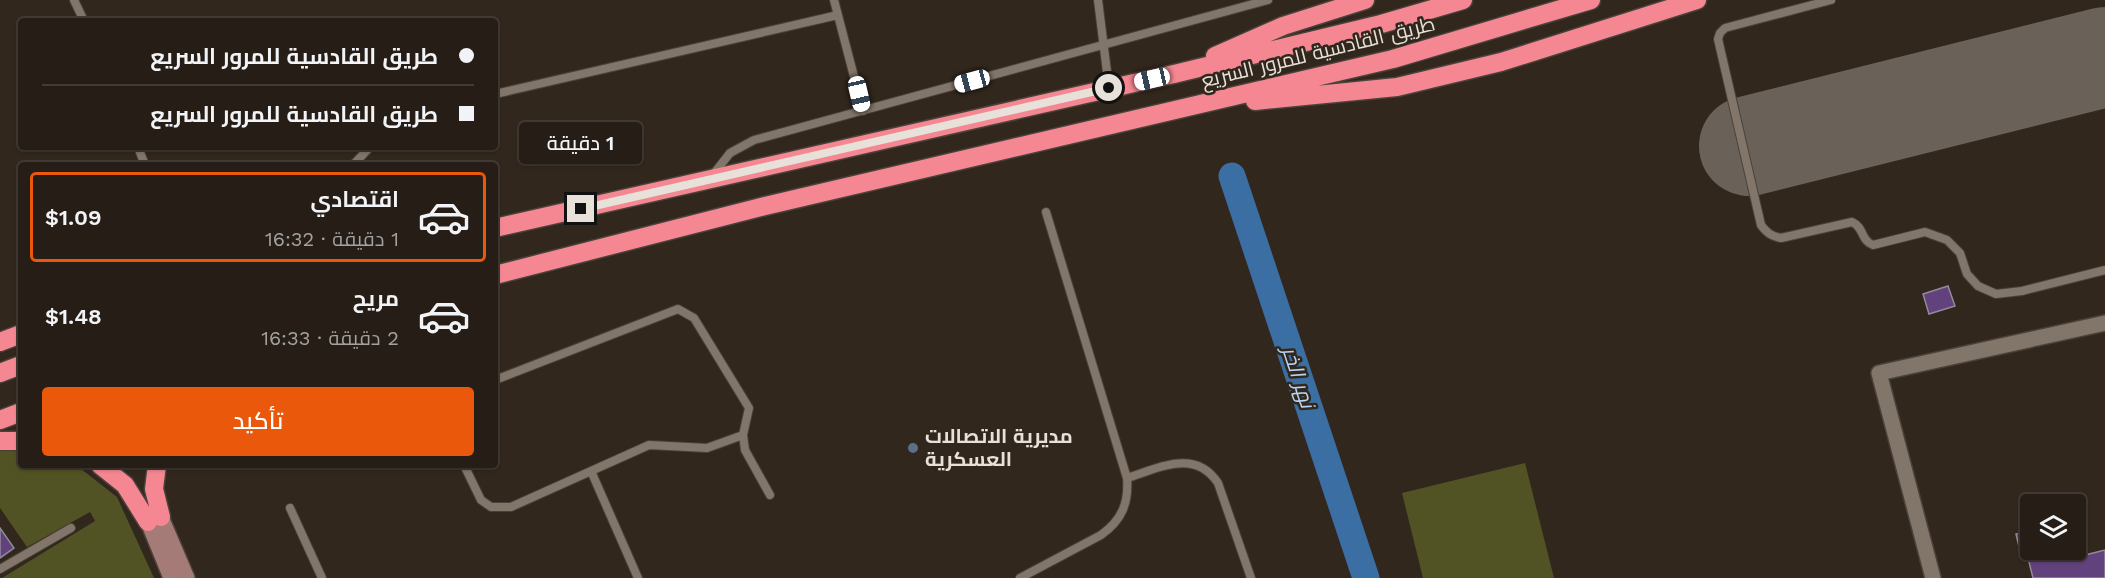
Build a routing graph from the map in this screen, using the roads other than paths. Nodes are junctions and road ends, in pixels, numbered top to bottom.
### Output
1 (74, 0) edge
2 (834, 0) edge
3 (1098, 0) edge
4 (1268, 0) edge
5 (1365, 0) edge
6 (1463, 0) edge
7 (1591, 0) edge
8 (1697, 0) edge
9 (1831, 0) edge
10 (838, 15) junction
11 (83, 18) edge
12 (1103, 45) junction
13 (1174, 74) junction
14 (1109, 88) junction
15 (498, 93) edge
16 (1185, 108) junction
17 (863, 111) junction
18 (367, 150) edge
19 (356, 162) edge
20 (710, 179) junction
21 (1047, 212) dead end
22 (498, 227) edge
23 (2105, 270) edge
24 (498, 274) edge
25 (2105, 323) edge
26 (18, 335) edge
27 (0, 342) edge
28 (18, 366) edge
29 (0, 373) edge
30 (498, 379) edge
31 (18, 413) edge
32 (0, 420) edge
33 (743, 435) junction
34 (0, 441) edge
35 (18, 441) edge
36 (103, 468) edge
37 (157, 468) edge
38 (465, 468) edge
39 (591, 471) junction
40 (1127, 478) junction
41 (770, 495) dead end
42 (290, 508) dead end
43 (154, 519) junction
44 (71, 528) dead end
45 (0, 569) edge
46 (171, 578) edge
47 (188, 578) edge
48 (322, 578) edge
49 (638, 578) edge
50 (1020, 578) edge
51 (1251, 578) edge
52 (1933, 578) edge

1 - 11 lane
2 - 10 lane
3 - 12 lane
4 - 12 lane
5 - 13 highway
6 - 13 highway, طريق القادسية للمرور السريع
7 - 16 highway, طريق القادسية للمرور السريع
8 - 16 highway
9 - 23 lane
10 - 15 lane
10 - 17 lane
12 - 14 lane
12 - 17 lane
13 - 14 highway, طريق القادسية للمرور السريع
14 - 20 highway, طريق القادسية للمرور السريع
16 - 24 highway, طريق القادسية للمرور السريع
17 - 20 lane
18 - 19 lane
20 - 22 highway, طريق القادسية للمرور السريع
21 - 40 lane
25 - 52 street
26 - 27 highway
28 - 29 highway
30 - 33 lane
31 - 32 highway
33 - 39 lane
33 - 41 lane
34 - 35 highway
36 - 43 highway
37 - 43 highway
38 - 39 lane
39 - 49 lane
40 - 50 lane
40 - 51 lane
42 - 48 lane
43 - 46 main road
43 - 47 main road
44 - 45 lane

